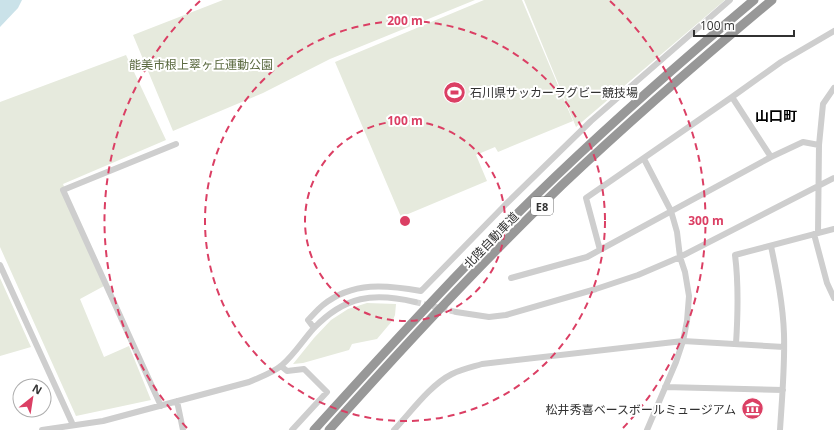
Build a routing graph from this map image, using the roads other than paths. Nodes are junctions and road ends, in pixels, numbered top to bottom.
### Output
1 (730, 0) edge
2 (754, 0) edge
3 (772, 0) edge
4 (834, 31) edge
5 (834, 88) edge
6 (732, 97) junction
7 (176, 144) dead end
8 (819, 145) junction
9 (772, 157) junction
10 (644, 159) junction
11 (834, 178) edge
12 (818, 186) junction
13 (671, 211) junction
14 (834, 229) edge
15 (816, 234) junction
16 (771, 246) junction
17 (600, 250) junction
18 (680, 257) junction
19 (0, 266) edge
20 (511, 278) dead end
21 (834, 298) edge
22 (415, 302) tunnel mouth
23 (456, 312) tunnel mouth
24 (314, 328) junction
25 (683, 341) junction
26 (736, 344) junction
27 (784, 347) junction
28 (281, 366) junction
29 (665, 387) junction
30 (783, 390) junction
31 (177, 401) junction
32 (161, 406) junction
33 (72, 425) junction
34 (84, 427) edge
35 (42, 430) edge
36 (182, 430) edge
37 (292, 430) edge
38 (314, 430) edge
39 (329, 430) edge
40 (394, 430) edge
41 (647, 430) edge
42 (780, 430) edge

1 - 24 street
2 - 38 highway, 北陸自動車道 / E8
3 - 39 highway, 北陸自動車道 / E8
4 - 6 street
5 - 8 street
6 - 9 street
6 - 10 street
7 - 32 street
8 - 9 street
8 - 12 street
9 - 13 street
10 - 13 street
10 - 17 street
11 - 12 street
12 - 15 street
12 - 18 street
13 - 17 street
13 - 18 street
14 - 15 street
15 - 16 street
15 - 21 street
16 - 26 street
16 - 27 street
17 - 20 street
18 - 23 street
18 - 25 street
19 - 33 street
22 - 24 street
24 - 28 street
25 - 26 street
25 - 29 street
25 - 40 street
26 - 27 street
27 - 30 street
28 - 31 street
28 - 37 street
29 - 30 street
29 - 41 street
30 - 42 street
31 - 32 street
31 - 36 street
32 - 34 street
33 - 34 street
33 - 35 street

